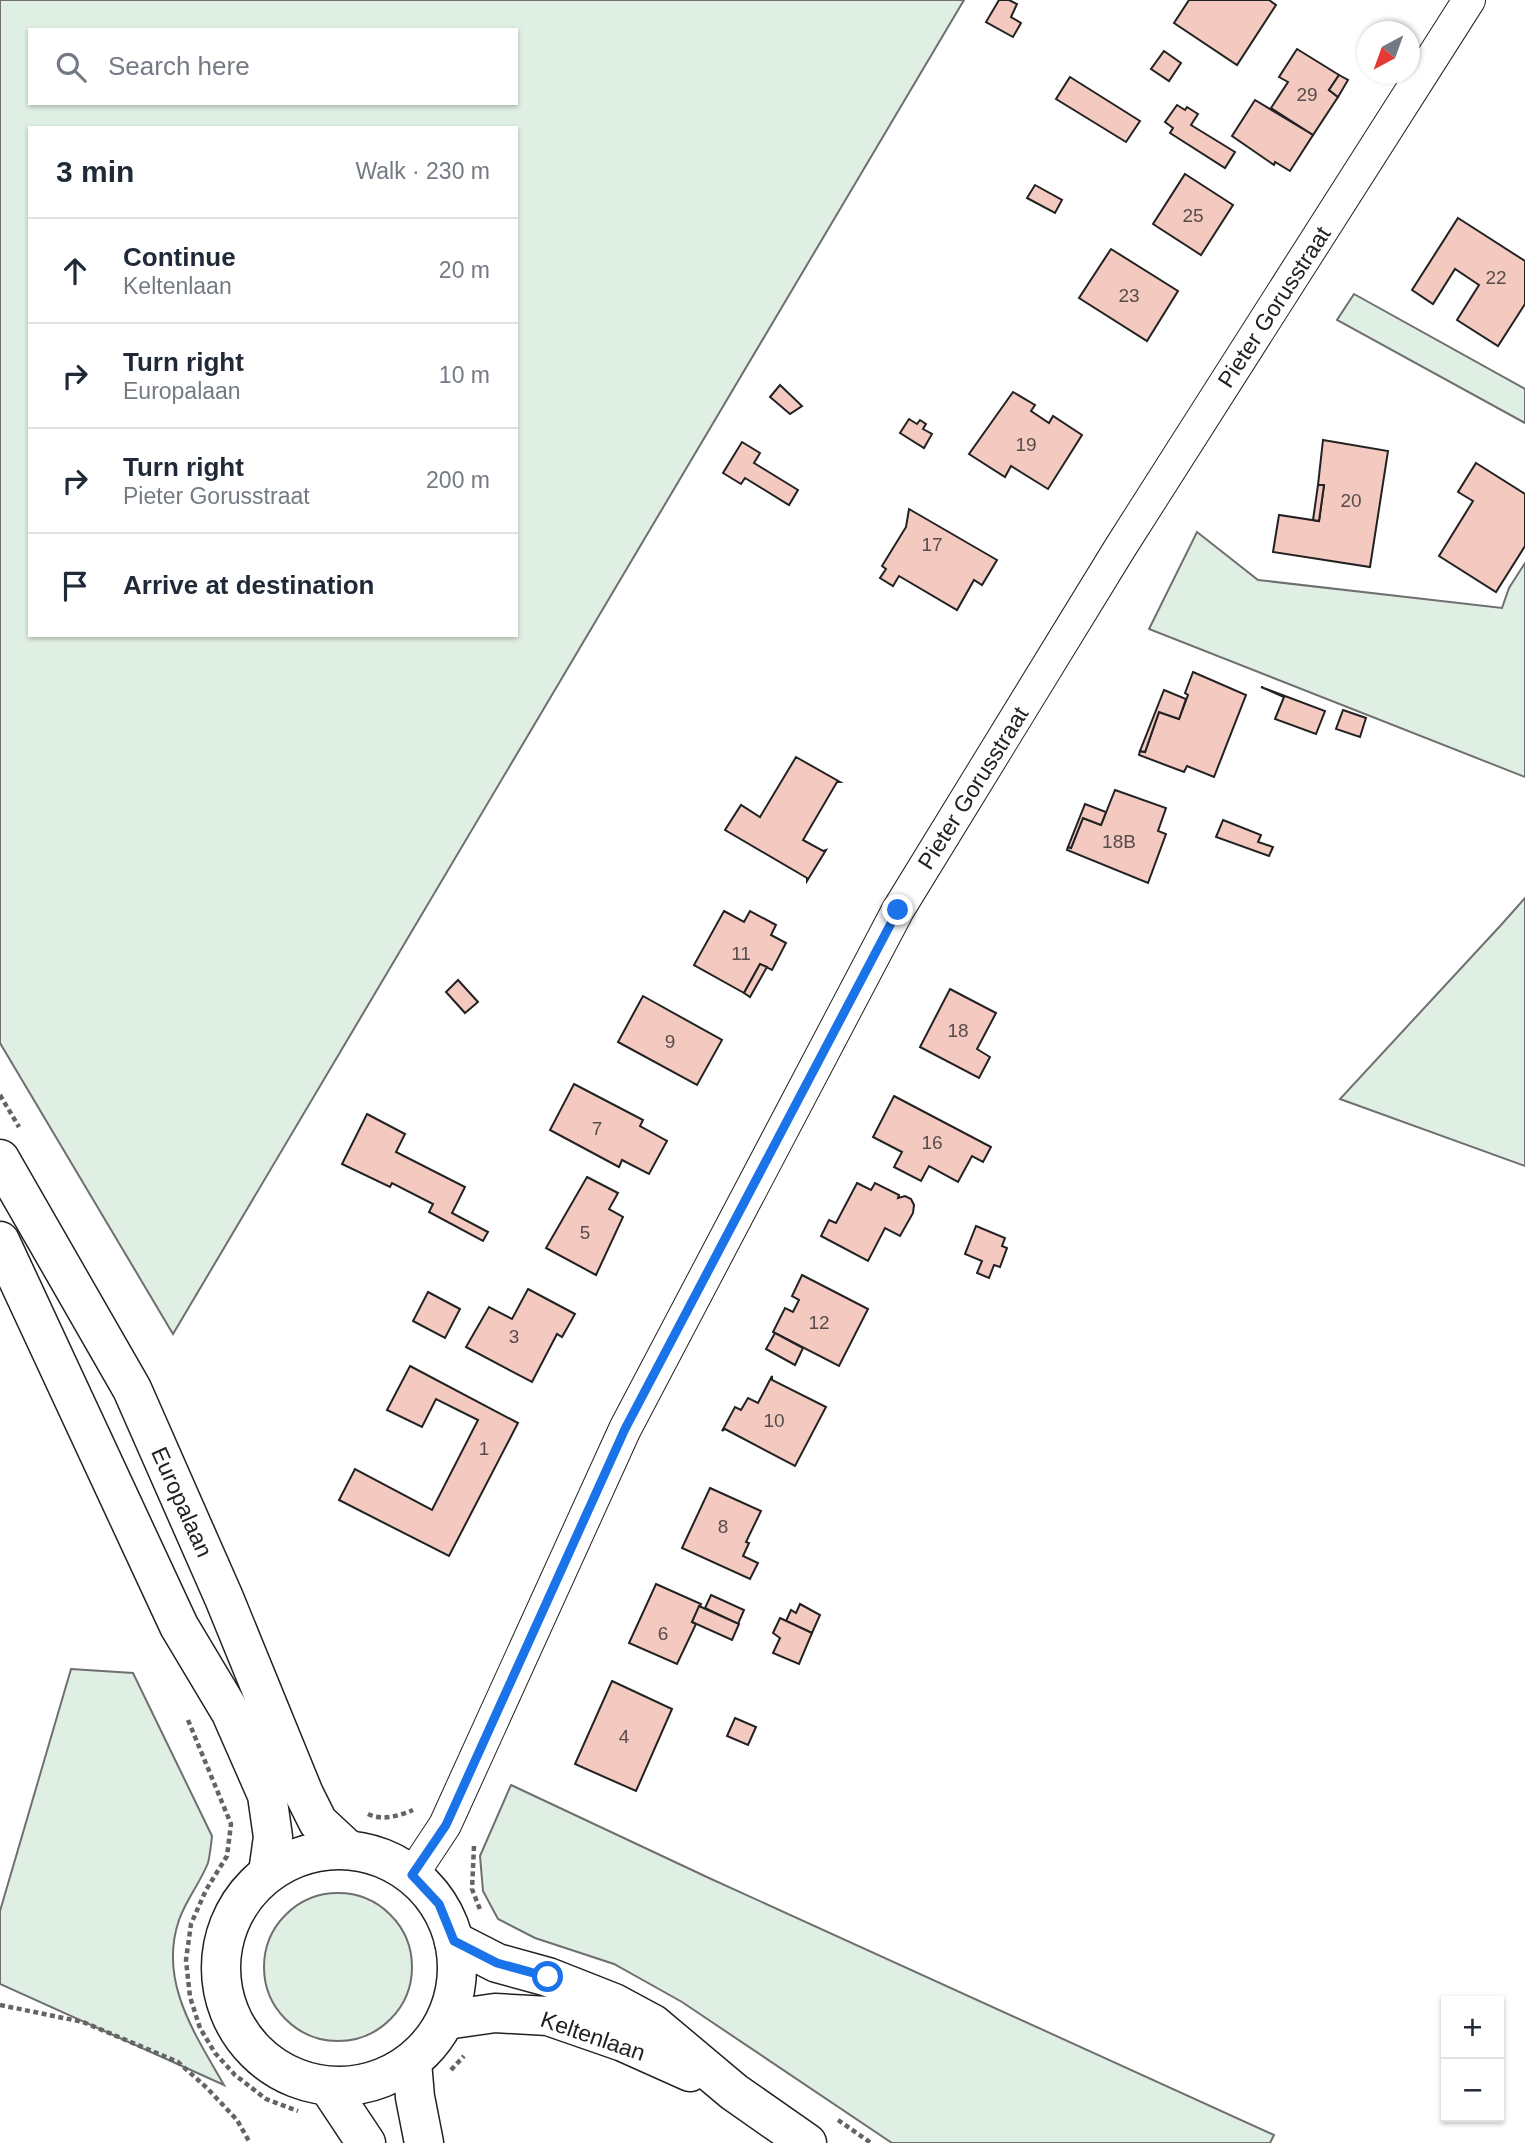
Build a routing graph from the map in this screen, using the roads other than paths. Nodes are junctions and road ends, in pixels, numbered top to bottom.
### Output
1 (1469, 0) edge
2 (0, 1159) edge
3 (0, 1241) edge
4 (347, 1849) junction
5 (268, 1873) junction
6 (412, 1875) junction
7 (469, 1929) junction
8 (446, 2020) junction
9 (412, 2062) junction
10 (734, 2092) junction
11 (318, 2102) junction
12 (366, 2143) edge
13 (424, 2143) edge
14 (807, 2143) edge

1 - 6 street, Pieter Gorusstraat
2 - 4 main road, Europalaan
3 - 5 main road
4 - 5 main road, Europalaan
4 - 6 main road, Europalaan
5 - 11 main road, Europalaan
6 - 7 main road, Europalaan
7 - 8 main road, Europalaan
7 - 10 main road, Keltenlaan
8 - 9 main road, Europalaan
8 - 10 main road, Keltenlaan
9 - 11 main road, Europalaan
9 - 13 main road
10 - 14 main road, Keltenlaan
11 - 12 main road

